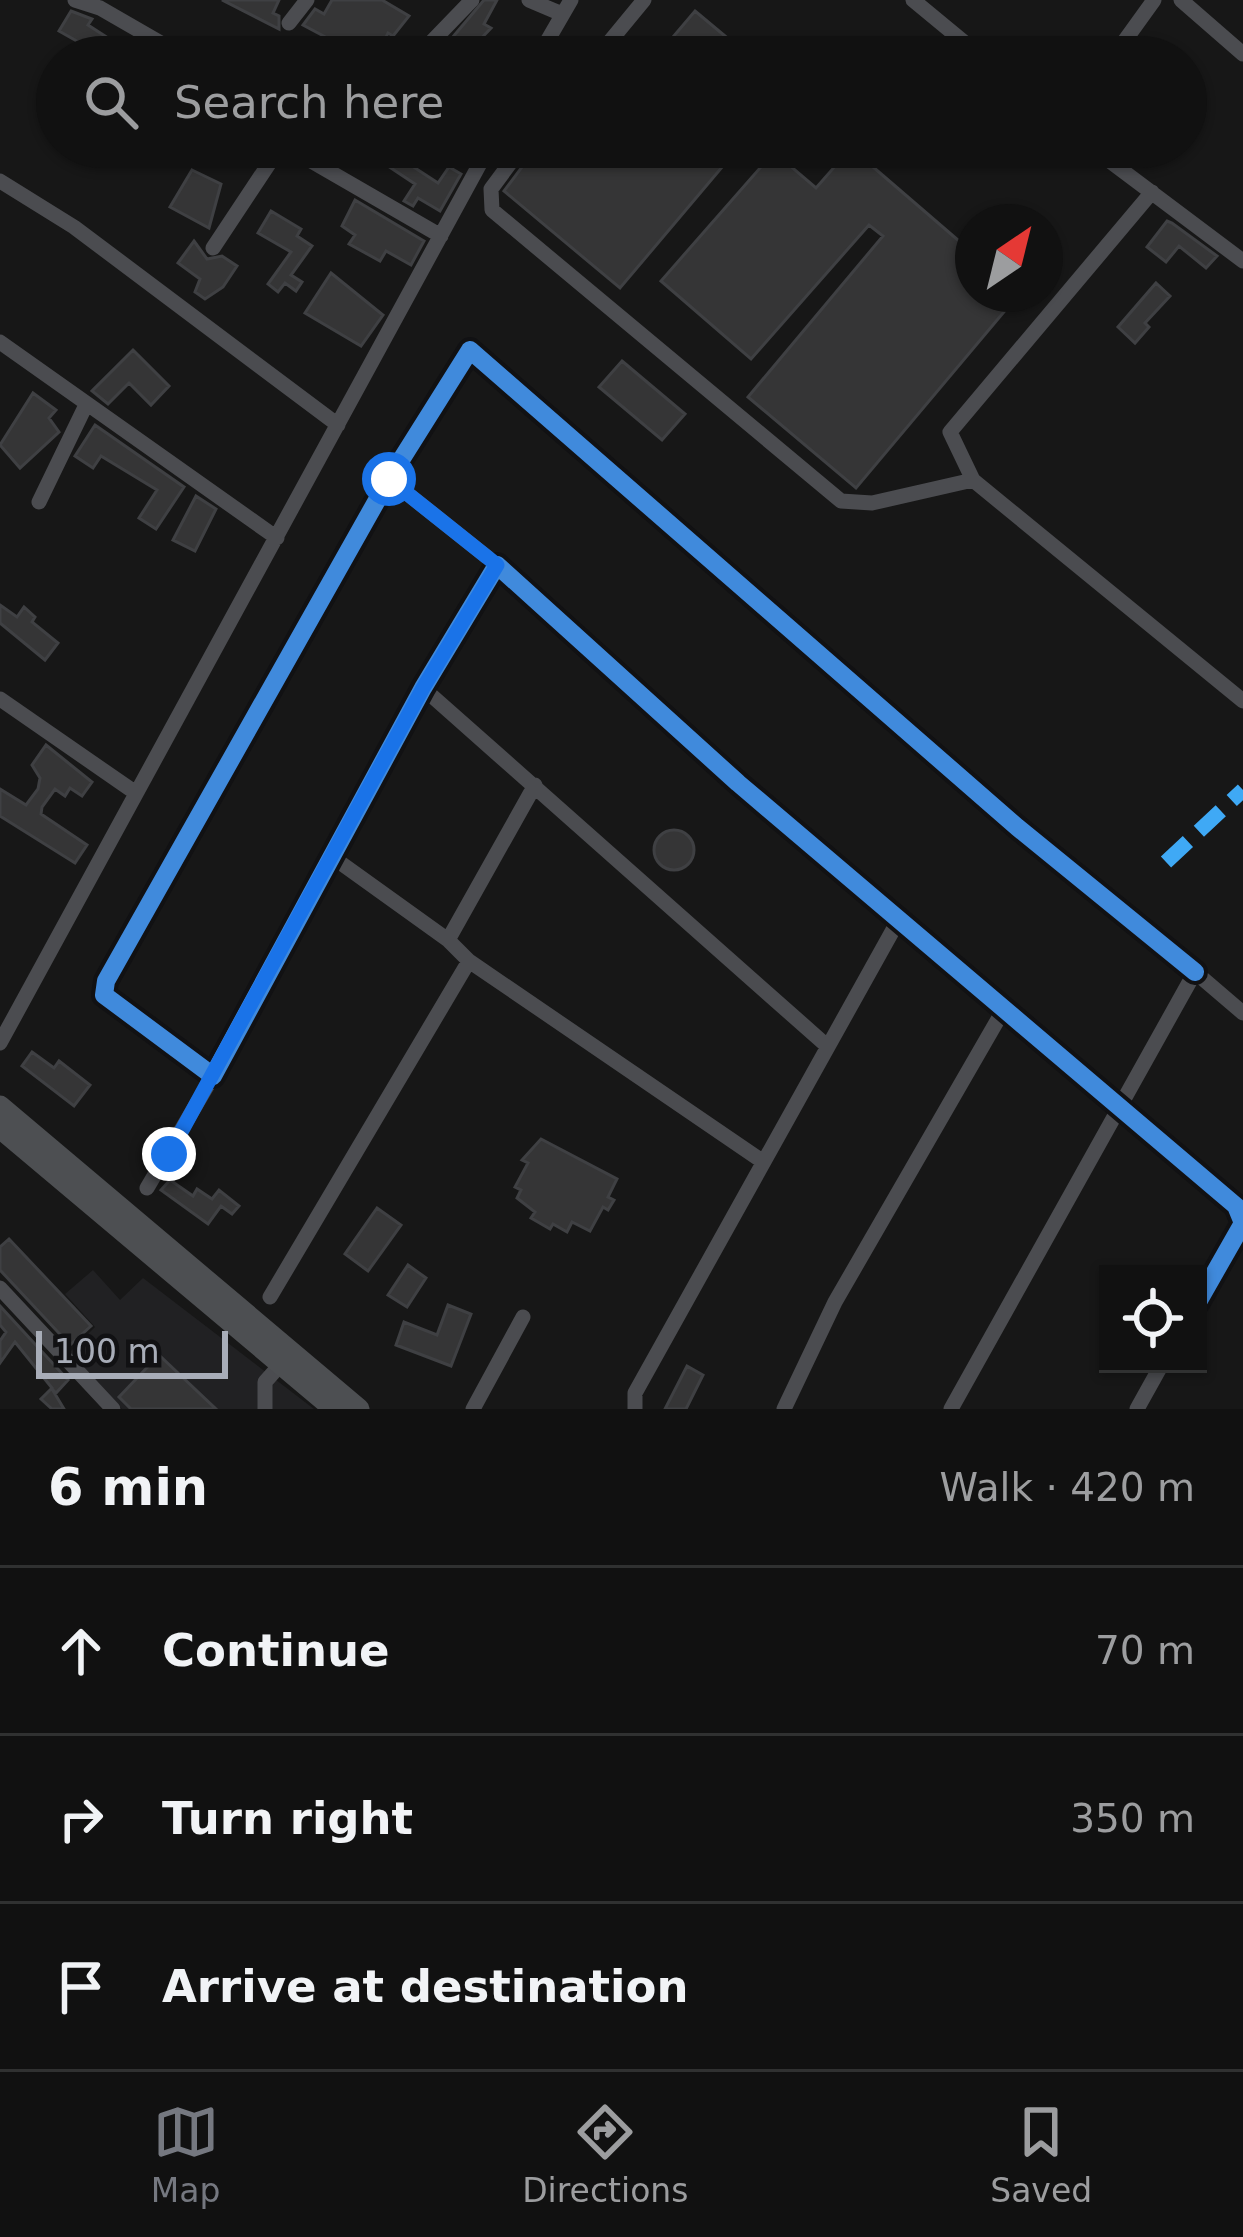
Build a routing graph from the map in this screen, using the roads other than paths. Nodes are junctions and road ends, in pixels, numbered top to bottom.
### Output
1 (75, 0) edge
2 (308, 0) edge
3 (472, 0) edge
4 (529, 0) edge
5 (644, 0) edge
6 (913, 0) edge
7 (1154, 0) edge
8 (1181, 0) edge
9 (566, 7) edge
10 (289, 23) dead end
11 (149, 36) edge
12 (438, 36) edge
13 (550, 36) edge
14 (614, 36) edge
15 (957, 36) edge
16 (1128, 36) edge
17 (1243, 54) edge
18 (268, 168) edge
19 (320, 168) edge
20 (478, 168) edge
21 (506, 168) edge
22 (1119, 168) edge
23 (0, 181) edge
24 (1152, 192) junction
25 (441, 236) junction
26 (213, 248) dead end
27 (1243, 260) edge
28 (0, 342) edge
29 (85, 406) junction
30 (338, 425) junction
31 (389, 479) junction
32 (973, 480) junction
33 (39, 502) dead end
34 (278, 538) junction
35 (497, 565) junction
36 (423, 688) junction
37 (0, 700) edge
38 (1243, 701) edge
39 (535, 785) junction
40 (133, 791) junction
41 (331, 856) junction
42 (898, 921) junction
43 (448, 940) junction
44 (469, 961) junction
45 (1195, 972) junction
46 (1004, 1009) junction
47 (1243, 1013) edge
48 (0, 1043) edge
49 (827, 1046) junction
50 (213, 1076) junction
51 (0, 1106) edge
52 (1119, 1106) junction
53 (0, 1128) edge
54 (762, 1161) junction
55 (147, 1188) dead end
56 (1207, 1286) edge
57 (0, 1288) edge
58 (271, 1297) dead end
59 (523, 1317) dead end
60 (281, 1364) junction
61 (1157, 1373) edge
62 (113, 1409) edge
63 (266, 1409) edge
64 (334, 1409) edge
65 (359, 1409) edge
66 (473, 1409) edge
67 (635, 1409) edge
68 (784, 1409) edge
69 (951, 1409) edge
70 (1137, 1409) edge

1 - 11 street
2 - 10 street
3 - 12 street
4 - 9 street
5 - 14 street
6 - 15 street
7 - 16 street
8 - 17 street
9 - 13 street
18 - 26 street
19 - 25 street
20 - 25 street
21 - 32 street
22 - 24 street
23 - 30 street
24 - 27 street
24 - 32 street
25 - 30 street
28 - 29 street
29 - 33 street
29 - 34 street
30 - 34 street
31 - 35 street
31 - 45 street
31 - 50 street
32 - 38 street
34 - 40 street
35 - 36 street
35 - 42 street
36 - 39 street
36 - 41 street
37 - 40 street
39 - 43 street
39 - 49 street
40 - 48 street
41 - 43 street
41 - 50 street
42 - 46 street
42 - 49 street
43 - 44 street
44 - 54 street
44 - 58 street
45 - 47 street
45 - 52 street
46 - 52 street
46 - 68 street
49 - 54 street
50 - 55 street
51 - 65 main road
52 - 56 street
52 - 69 street
53 - 60 main road
54 - 67 street
57 - 62 street
59 - 66 street
60 - 63 street
60 - 64 main road
61 - 70 street

